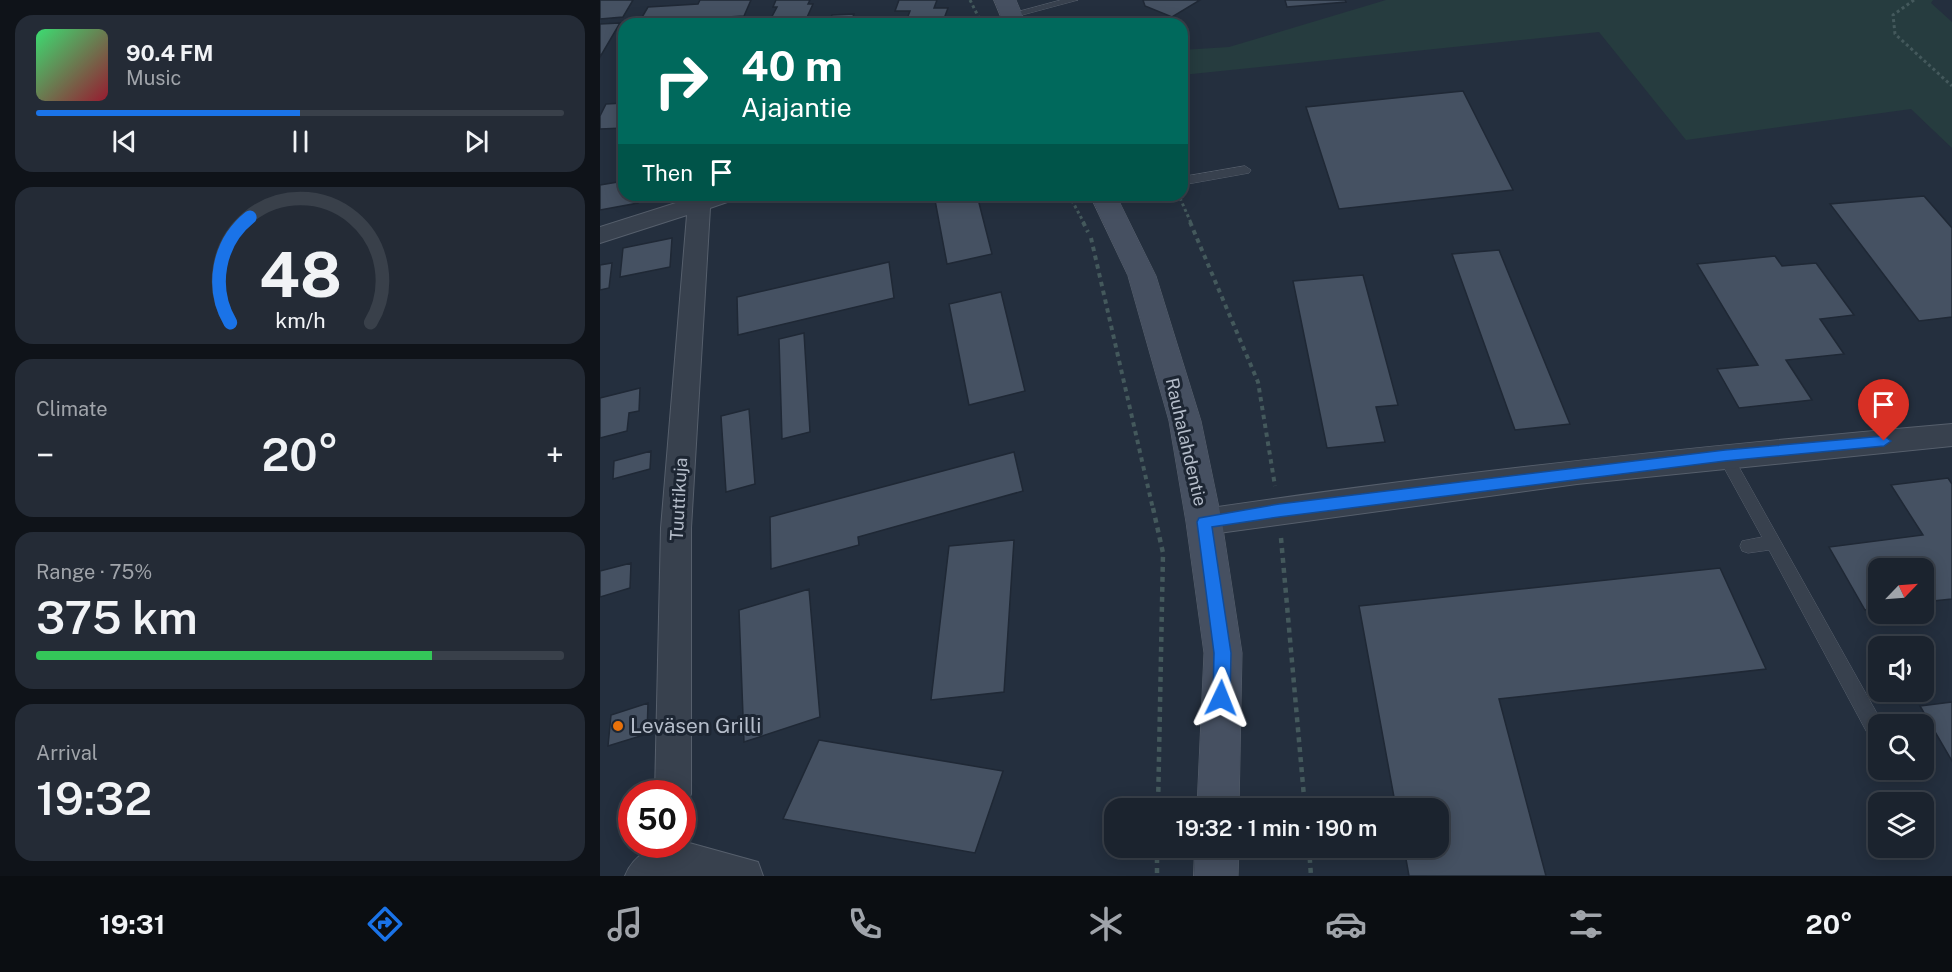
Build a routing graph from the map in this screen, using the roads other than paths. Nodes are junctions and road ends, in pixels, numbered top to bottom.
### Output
1 (1073, 0) edge
2 (1010, 13) edge
3 (1245, 170) dead end
4 (1188, 180) edge
5 (709, 201) edge
6 (712, 201) edge
7 (1107, 201) edge
8 (600, 235) edge
9 (1952, 435) edge
10 (1725, 455) junction
11 (1204, 522) junction
12 (1772, 542) junction
13 (1748, 546) dead end
14 (1868, 715) edge
15 (673, 780) edge
16 (1218, 798) edge
17 (1217, 858) edge
18 (663, 859) edge
19 (744, 876) edge
20 (1216, 876) edge

1 - 2 lane
3 - 4 lane
5 - 8 street
6 - 15 street, Tuuttikuja
7 - 11 main road, Rauhalahdentie
9 - 10 street
10 - 11 street
10 - 12 lane
11 - 16 main road, Rauhalahdentie
12 - 13 lane
12 - 14 lane
17 - 20 main road
18 - 19 street

